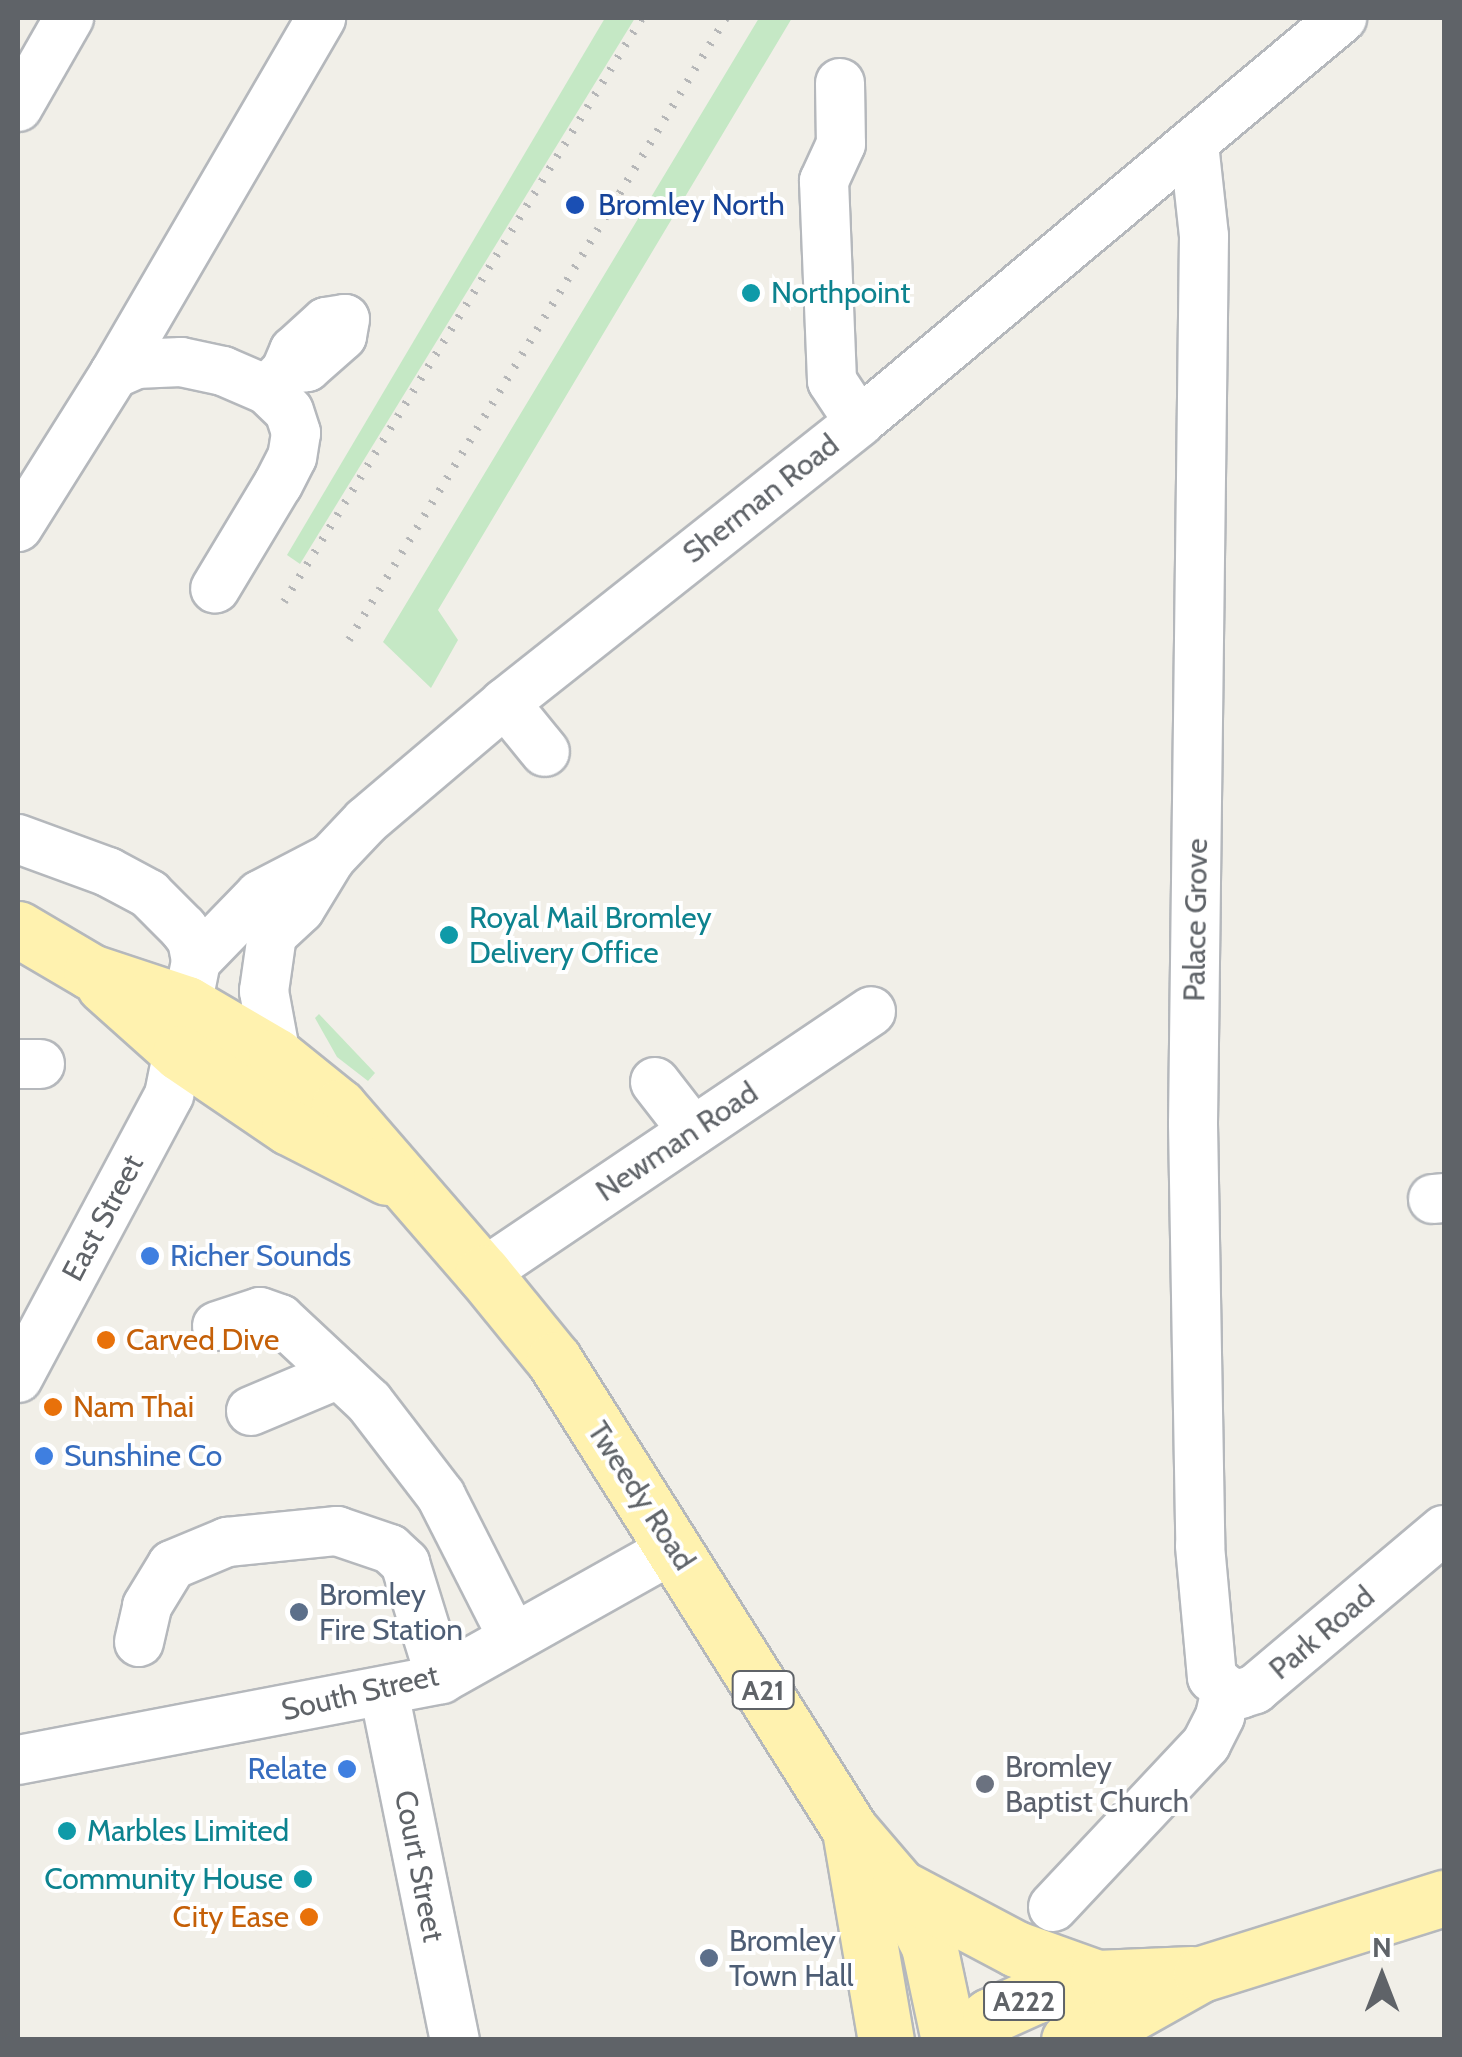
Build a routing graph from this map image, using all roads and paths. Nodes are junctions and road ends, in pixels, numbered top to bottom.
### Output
1 (69, 18) edge
2 (321, 18) edge
3 (1342, 18) edge
4 (840, 83) dead end
5 (18, 107) edge
6 (1194, 144) junction
7 (114, 374) junction
8 (859, 422) junction
9 (18, 527) edge
10 (215, 589) dead end
11 (504, 703) junction
12 (545, 752) dead end
13 (18, 839) edge
14 (330, 858) junction
15 (18, 929) edge
16 (188, 1006) junction
17 (870, 1011) dead end
18 (276, 1056) junction
19 (655, 1082) dead end
20 (693, 1131) junction
21 (400, 1183) junction
22 (483, 1274) junction
23 (217, 1326) dead end
24 (339, 1374) junction
25 (18, 1378) edge
26 (251, 1411) dead end
27 (1444, 1530) edge
28 (674, 1548) junction
29 (513, 1638) junction
30 (138, 1642) dead end
31 (440, 1679) junction
32 (1226, 1690) junction
33 (384, 1692) junction
34 (18, 1760) edge
35 (850, 1831) junction
36 (899, 1886) junction
37 (1444, 1898) edge
38 (1053, 1907) dead end
39 (1201, 1974) junction
40 (1097, 1978) junction
41 (455, 2040) edge
42 (886, 2040) edge
43 (949, 2040) edge
44 (960, 2040) edge
45 (1069, 2040) edge

1 - 5 street
2 - 7 street
3 - 6 street, Sherman Road
4 - 8 street
6 - 8 street, Sherman Road
6 - 32 street, Palace Grove
7 - 9 street
7 - 10 street
8 - 11 street, Sherman Road
11 - 12 street
11 - 14 street, Sherman Road
13 - 16 street
14 - 16 street, Sherman Road
14 - 18 street, Sherman Road
15 - 16 main road, Tweedy Road / A21
16 - 18 main road, Tweedy Road / A21
16 - 21 main road, Tweedy Road / A21
16 - 25 street, East Street
17 - 20 street, Newman Road
18 - 21 main road, Tweedy Road / A21
19 - 20 street
20 - 22 street, Newman Road
21 - 22 main road, Tweedy Road / A21
22 - 28 main road, Tweedy Road / A21
23 - 24 street
24 - 26 street
24 - 29 street
27 - 32 street, Park Road
28 - 29 street, South Street
28 - 35 main road, Tweedy Road / A21
29 - 31 street, South Street
30 - 31 street
31 - 33 street, South Street
32 - 38 street
33 - 34 street, South Street
33 - 41 street, Court Street
35 - 36 main road, Tweedy Road / A21
35 - 42 main road, Tweedy Road / A21
36 - 40 main road
36 - 43 main road, Tweedy Road / A21
37 - 39 main road, A222
39 - 40 main road, A222
39 - 45 main road, A222
40 - 44 main road, A222

